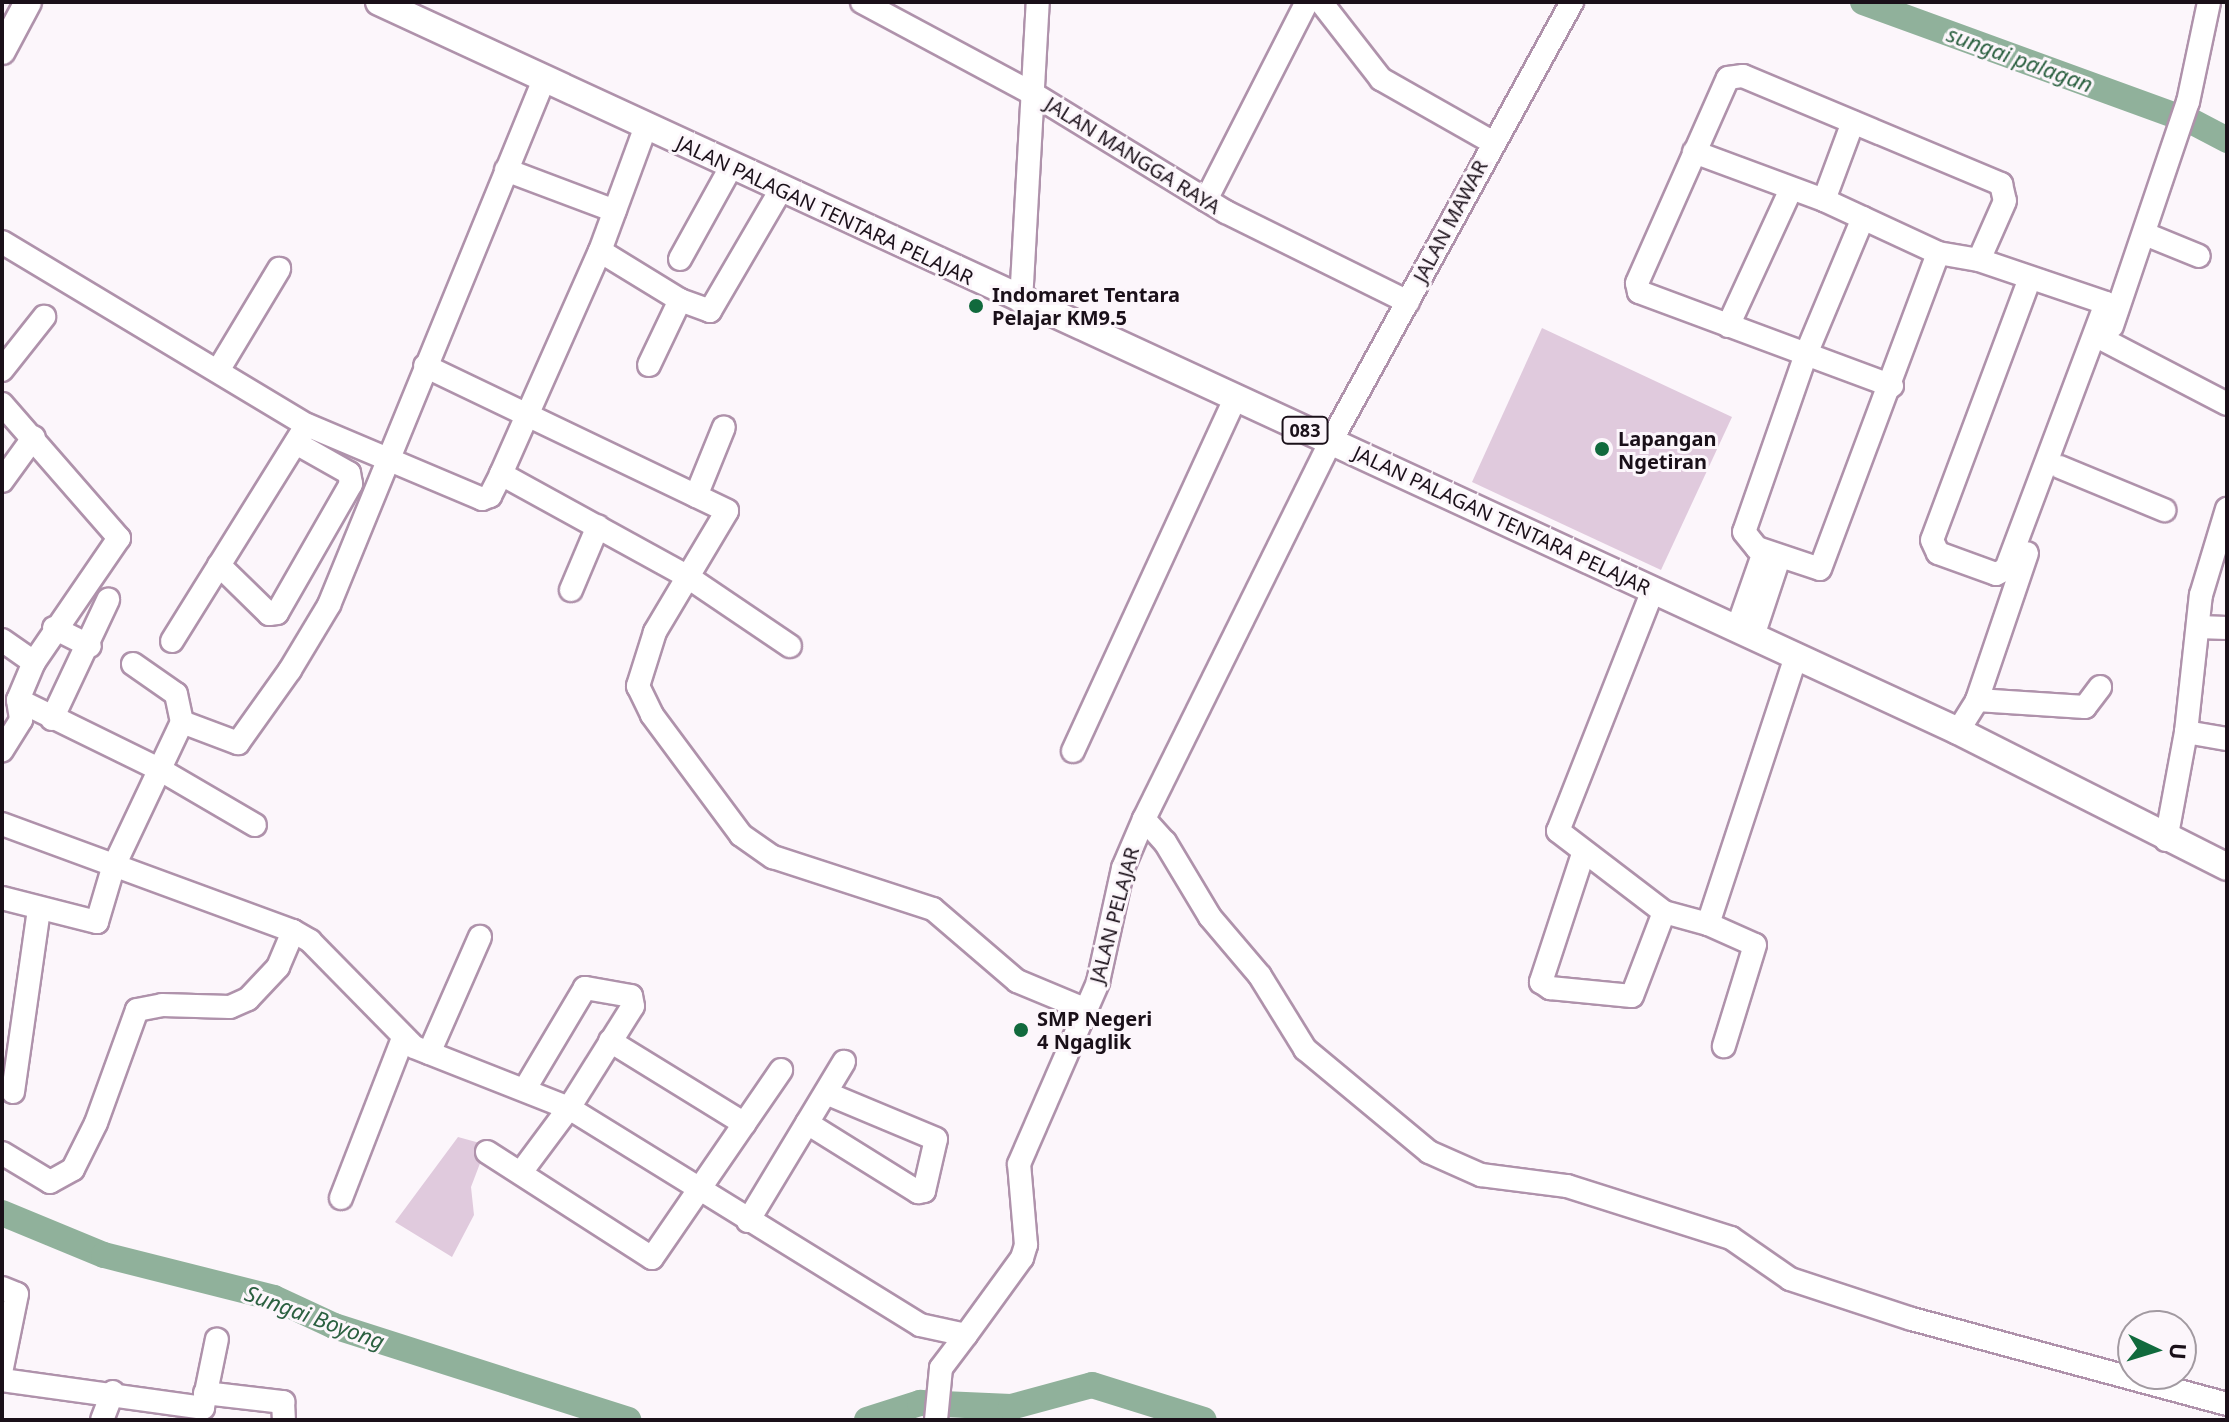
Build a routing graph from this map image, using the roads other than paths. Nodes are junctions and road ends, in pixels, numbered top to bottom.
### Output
1 (379, 2) edge
2 (862, 2) edge
3 (1038, 2) edge
4 (1307, 2) edge
5 (1321, 2) edge
6 (1572, 2) edge
7 (2209, 2) edge
8 (17, 8) edge
9 (413, 9) edge
10 (2, 51) edge
11 (545, 77) junction
12 (1030, 92) junction
13 (1853, 122) junction
14 (646, 126) junction
15 (1492, 142) junction
16 (1694, 152) junction
17 (732, 165) junction
18 (506, 170) junction
19 (782, 188) junction
20 (1791, 189) junction
21 (1206, 200) junction
22 (1824, 200) junction
23 (615, 211) junction
24 (1863, 218) junction
25 (2145, 234) junction
26 (4, 248) edge
27 (600, 251) junction
28 (1938, 253) junction
29 (2199, 256) dead end
30 (680, 259) dead end
31 (1979, 260) junction
32 (279, 269) dead end
33 (2030, 278) junction
34 (680, 300) junction
35 (1021, 302) junction
36 (1408, 302) junction
37 (44, 317) dead end
38 (1728, 326) junction
39 (2106, 341) junction
40 (1806, 354) junction
41 (649, 365) dead end
42 (425, 366) junction
43 (219, 369) junction
44 (2, 370) edge
45 (1892, 386) junction
46 (1235, 398) junction
47 (2, 404) edge
48 (2227, 404) edge
49 (527, 419) junction
50 (724, 427) dead end
51 (301, 434) junction
52 (34, 437) junction
53 (1331, 441) junction
54 (385, 461) junction
55 (2060, 467) junction
56 (501, 474) junction
57 (2, 481) edge
58 (2043, 491) junction
59 (696, 496) junction
60 (2227, 509) edge
61 (2164, 510) dead end
62 (598, 526) junction
63 (1772, 555) junction
64 (219, 565) junction
65 (688, 577) junction
66 (571, 590) dead end
67 (1653, 590) junction
68 (108, 600) dead end
69 (2198, 627) junction
70 (54, 628) junction
71 (2227, 628) edge
72 (1745, 632) junction
73 (2, 640) edge
74 (172, 641) dead end
75 (90, 646) junction
76 (790, 646) dead end
77 (1796, 656) junction
78 (34, 662) junction
79 (133, 664) dead end
80 (2100, 687) dead end
81 (18, 700) junction
82 (1977, 700) junction
83 (52, 719) junction
84 (182, 722) junction
85 (1958, 731) junction
86 (2186, 732) junction
87 (2227, 739) edge
88 (2, 750) edge
89 (1073, 751) dead end
90 (159, 769) junction
91 (1144, 819) junction
92 (2, 824) edge
93 (255, 825) dead end
94 (2166, 840) junction
95 (1583, 854) junction
96 (2227, 867) edge
97 (113, 868) junction
98 (2, 898) edge
99 (39, 910) junction
100 (1664, 912) junction
101 (1708, 924) junction
102 (293, 931) junction
103 (480, 937) dead end
104 (1082, 1008) junction
105 (403, 1038) junction
106 (610, 1041) junction
107 (1724, 1046) dead end
108 (429, 1053) junction
109 (844, 1062) dead end
110 (781, 1070) dead end
111 (526, 1087) junction
112 (13, 1092) dead end
113 (826, 1093) junction
114 (569, 1108) junction
115 (807, 1123) junction
116 (745, 1124) junction
117 (487, 1152) dead end
118 (2, 1153) edge
119 (522, 1171) junction
120 (700, 1191) junction
121 (341, 1198) dead end
122 (748, 1221) junction
123 (2, 1288) edge
124 (920, 1325) junction
125 (966, 1335) junction
126 (217, 1339) dead end
127 (2, 1368) edge
128 (940, 1375) junction
129 (2, 1380) edge
130 (113, 1392) junction
131 (2227, 1404) edge
132 (203, 1407) edge
133 (102, 1420) edge
134 (284, 1420) edge
135 (936, 1420) edge

1 - 9 main road, JALAN PALAGAN TENTARA PELAJAR / 083
2 - 12 street, JALAN MANGGA RAYA
3 - 12 street
4 - 21 street
5 - 15 street
6 - 15 street, JALAN MAWAR
7 - 25 street
8 - 10 main road
9 - 11 main road, JALAN PALAGAN TENTARA PELAJAR / 083
11 - 14 main road, JALAN PALAGAN TENTARA PELAJAR / 083
11 - 18 street
12 - 21 street, JALAN MANGGA RAYA
12 - 35 street
13 - 16 street
13 - 22 street
13 - 31 street
14 - 17 main road, JALAN PALAGAN TENTARA PELAJAR / 083
14 - 23 street
15 - 36 street, JALAN MAWAR
16 - 20 street
16 - 38 street
17 - 19 main road, JALAN PALAGAN TENTARA PELAJAR / 083
17 - 30 street
18 - 23 street
18 - 42 street
19 - 34 street
19 - 35 main road, JALAN PALAGAN TENTARA PELAJAR / 083
20 - 22 street
20 - 38 street
21 - 36 street, JALAN MANGGA RAYA
22 - 24 street
23 - 27 street
24 - 28 street
24 - 40 street
25 - 29 street
25 - 39 street
26 - 43 street
27 - 34 street
27 - 49 street
28 - 31 street
28 - 45 street
31 - 33 street
32 - 43 street
33 - 58 street
33 - 58 street
34 - 41 street
35 - 46 main road, JALAN PALAGAN TENTARA PELAJAR / 083
36 - 53 street, JALAN MAWAR
37 - 44 street
38 - 40 street
39 - 48 street
39 - 55 street
40 - 45 street
40 - 63 street
42 - 49 street
42 - 54 street
43 - 51 street
45 - 63 street
46 - 53 main road, JALAN PALAGAN TENTARA PELAJAR / 083
46 - 89 street
47 - 52 street
49 - 56 street
49 - 59 street
50 - 59 street
51 - 54 street
51 - 64 street
51 - 64 street
52 - 57 street
52 - 70 street
53 - 67 main road, JALAN PALAGAN TENTARA PELAJAR / 083
53 - 91 street, JALAN PELAJAR
54 - 56 street
54 - 84 street
55 - 58 street
55 - 61 street
56 - 62 street
58 - 82 street
59 - 65 street
60 - 69 street
62 - 65 street
62 - 66 street
63 - 72 street
64 - 74 street
65 - 76 street
65 - 104 street
67 - 72 main road, JALAN PALAGAN TENTARA PELAJAR / 083
67 - 95 street
68 - 75 street
69 - 71 street
69 - 86 street
70 - 75 street
70 - 78 street
72 - 77 main road, JALAN PALAGAN TENTARA PELAJAR / 083
73 - 78 street
75 - 83 street
77 - 85 main road, JALAN PALAGAN TENTARA PELAJAR / 083
77 - 101 street
78 - 81 street
79 - 84 street
80 - 82 street
81 - 83 street
81 - 88 street
82 - 85 street
83 - 90 street
84 - 90 street
85 - 94 main road, JALAN PALAGAN TENTARA PELAJAR / 083
86 - 87 street
86 - 94 street
90 - 93 street
90 - 97 street
91 - 104 street, JALAN PELAJAR
91 - 131 street
92 - 97 street
94 - 96 main road, JALAN PALAGAN TENTARA PELAJAR / 083
95 - 100 street
95 - 100 street
97 - 99 street
97 - 102 street
98 - 99 street
99 - 112 street
100 - 101 street
101 - 107 street
102 - 105 street
102 - 118 street
103 - 108 street
104 - 125 street, JALAN PELAJAR
105 - 108 street
105 - 121 street
106 - 111 street
106 - 114 street
106 - 116 street
108 - 111 street
109 - 113 street
110 - 116 street
111 - 114 street
113 - 115 street
113 - 115 street
114 - 119 street
114 - 120 street
115 - 122 street
116 - 120 street
117 - 119 street
119 - 120 street
120 - 122 street
122 - 124 street
123 - 127 street
124 - 125 street
124 - 128 street
125 - 128 street, JALAN PELAJAR
126 - 132 street
128 - 135 street
129 - 130 street
130 - 132 street
130 - 133 street
132 - 134 street

